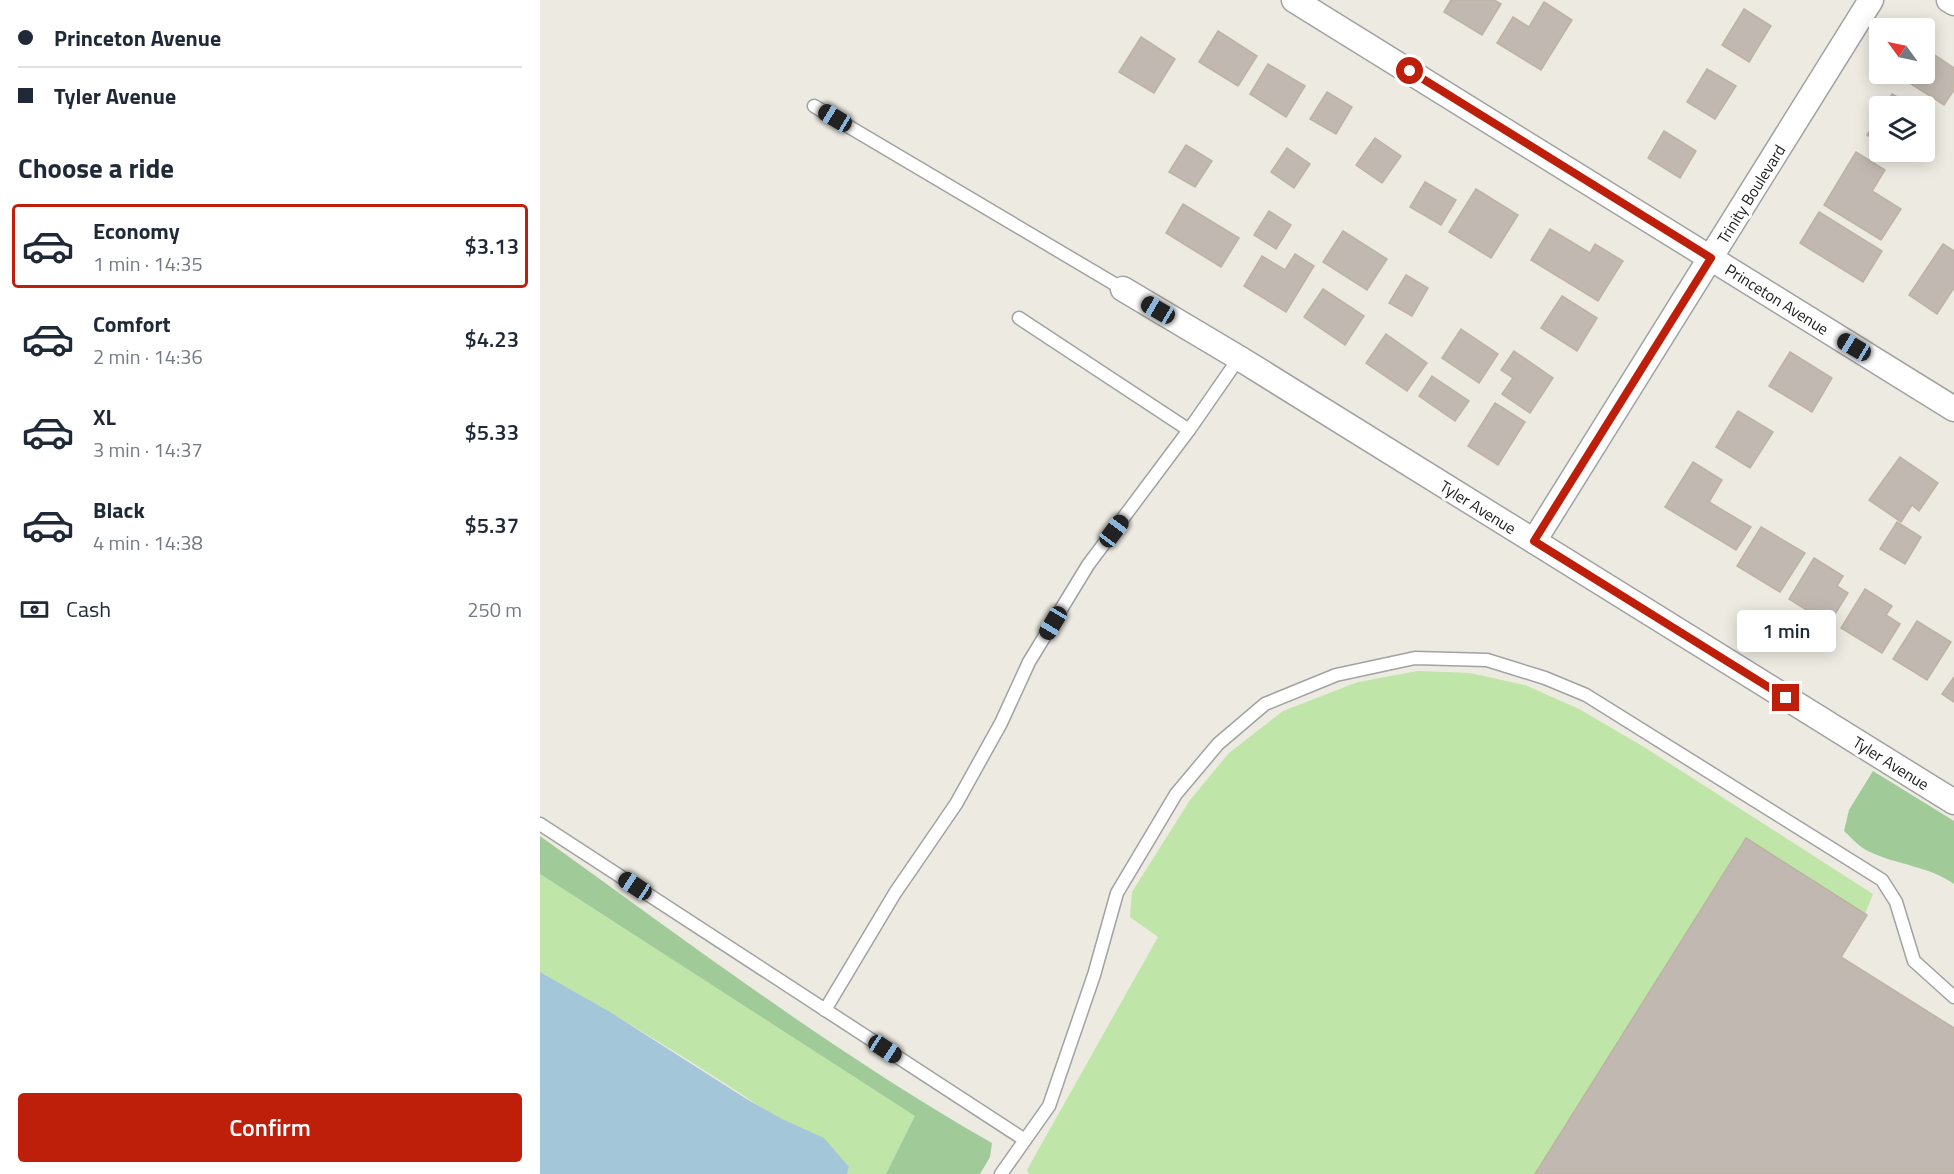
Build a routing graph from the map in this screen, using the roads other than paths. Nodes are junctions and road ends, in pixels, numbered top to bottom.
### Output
1 (1294, 0) edge
2 (1871, 0) edge
3 (1949, 0) edge
4 (1954, 3) edge
5 (814, 106) dead end
6 (1711, 258) junction
7 (1123, 290) joint
8 (1019, 318) dead end
9 (1239, 358) junction
10 (1954, 409) edge
11 (1189, 430) junction
12 (1534, 541) junction
13 (1954, 802) edge
14 (540, 824) edge
15 (1954, 997) edge
16 (825, 1010) junction
17 (1024, 1140) junction
18 (1001, 1174) edge

1 - 6 street, Princeton Avenue
2 - 6 street, Trinity Boulevard
3 - 4 street
5 - 7 lane
6 - 10 street, Princeton Avenue
6 - 12 street, Trinity Boulevard
7 - 9 street, Tyler Avenue
8 - 11 lane
9 - 11 lane
9 - 12 street, Tyler Avenue
11 - 16 lane
12 - 13 street, Tyler Avenue
14 - 16 lane
15 - 17 lane
16 - 17 lane
17 - 18 lane

